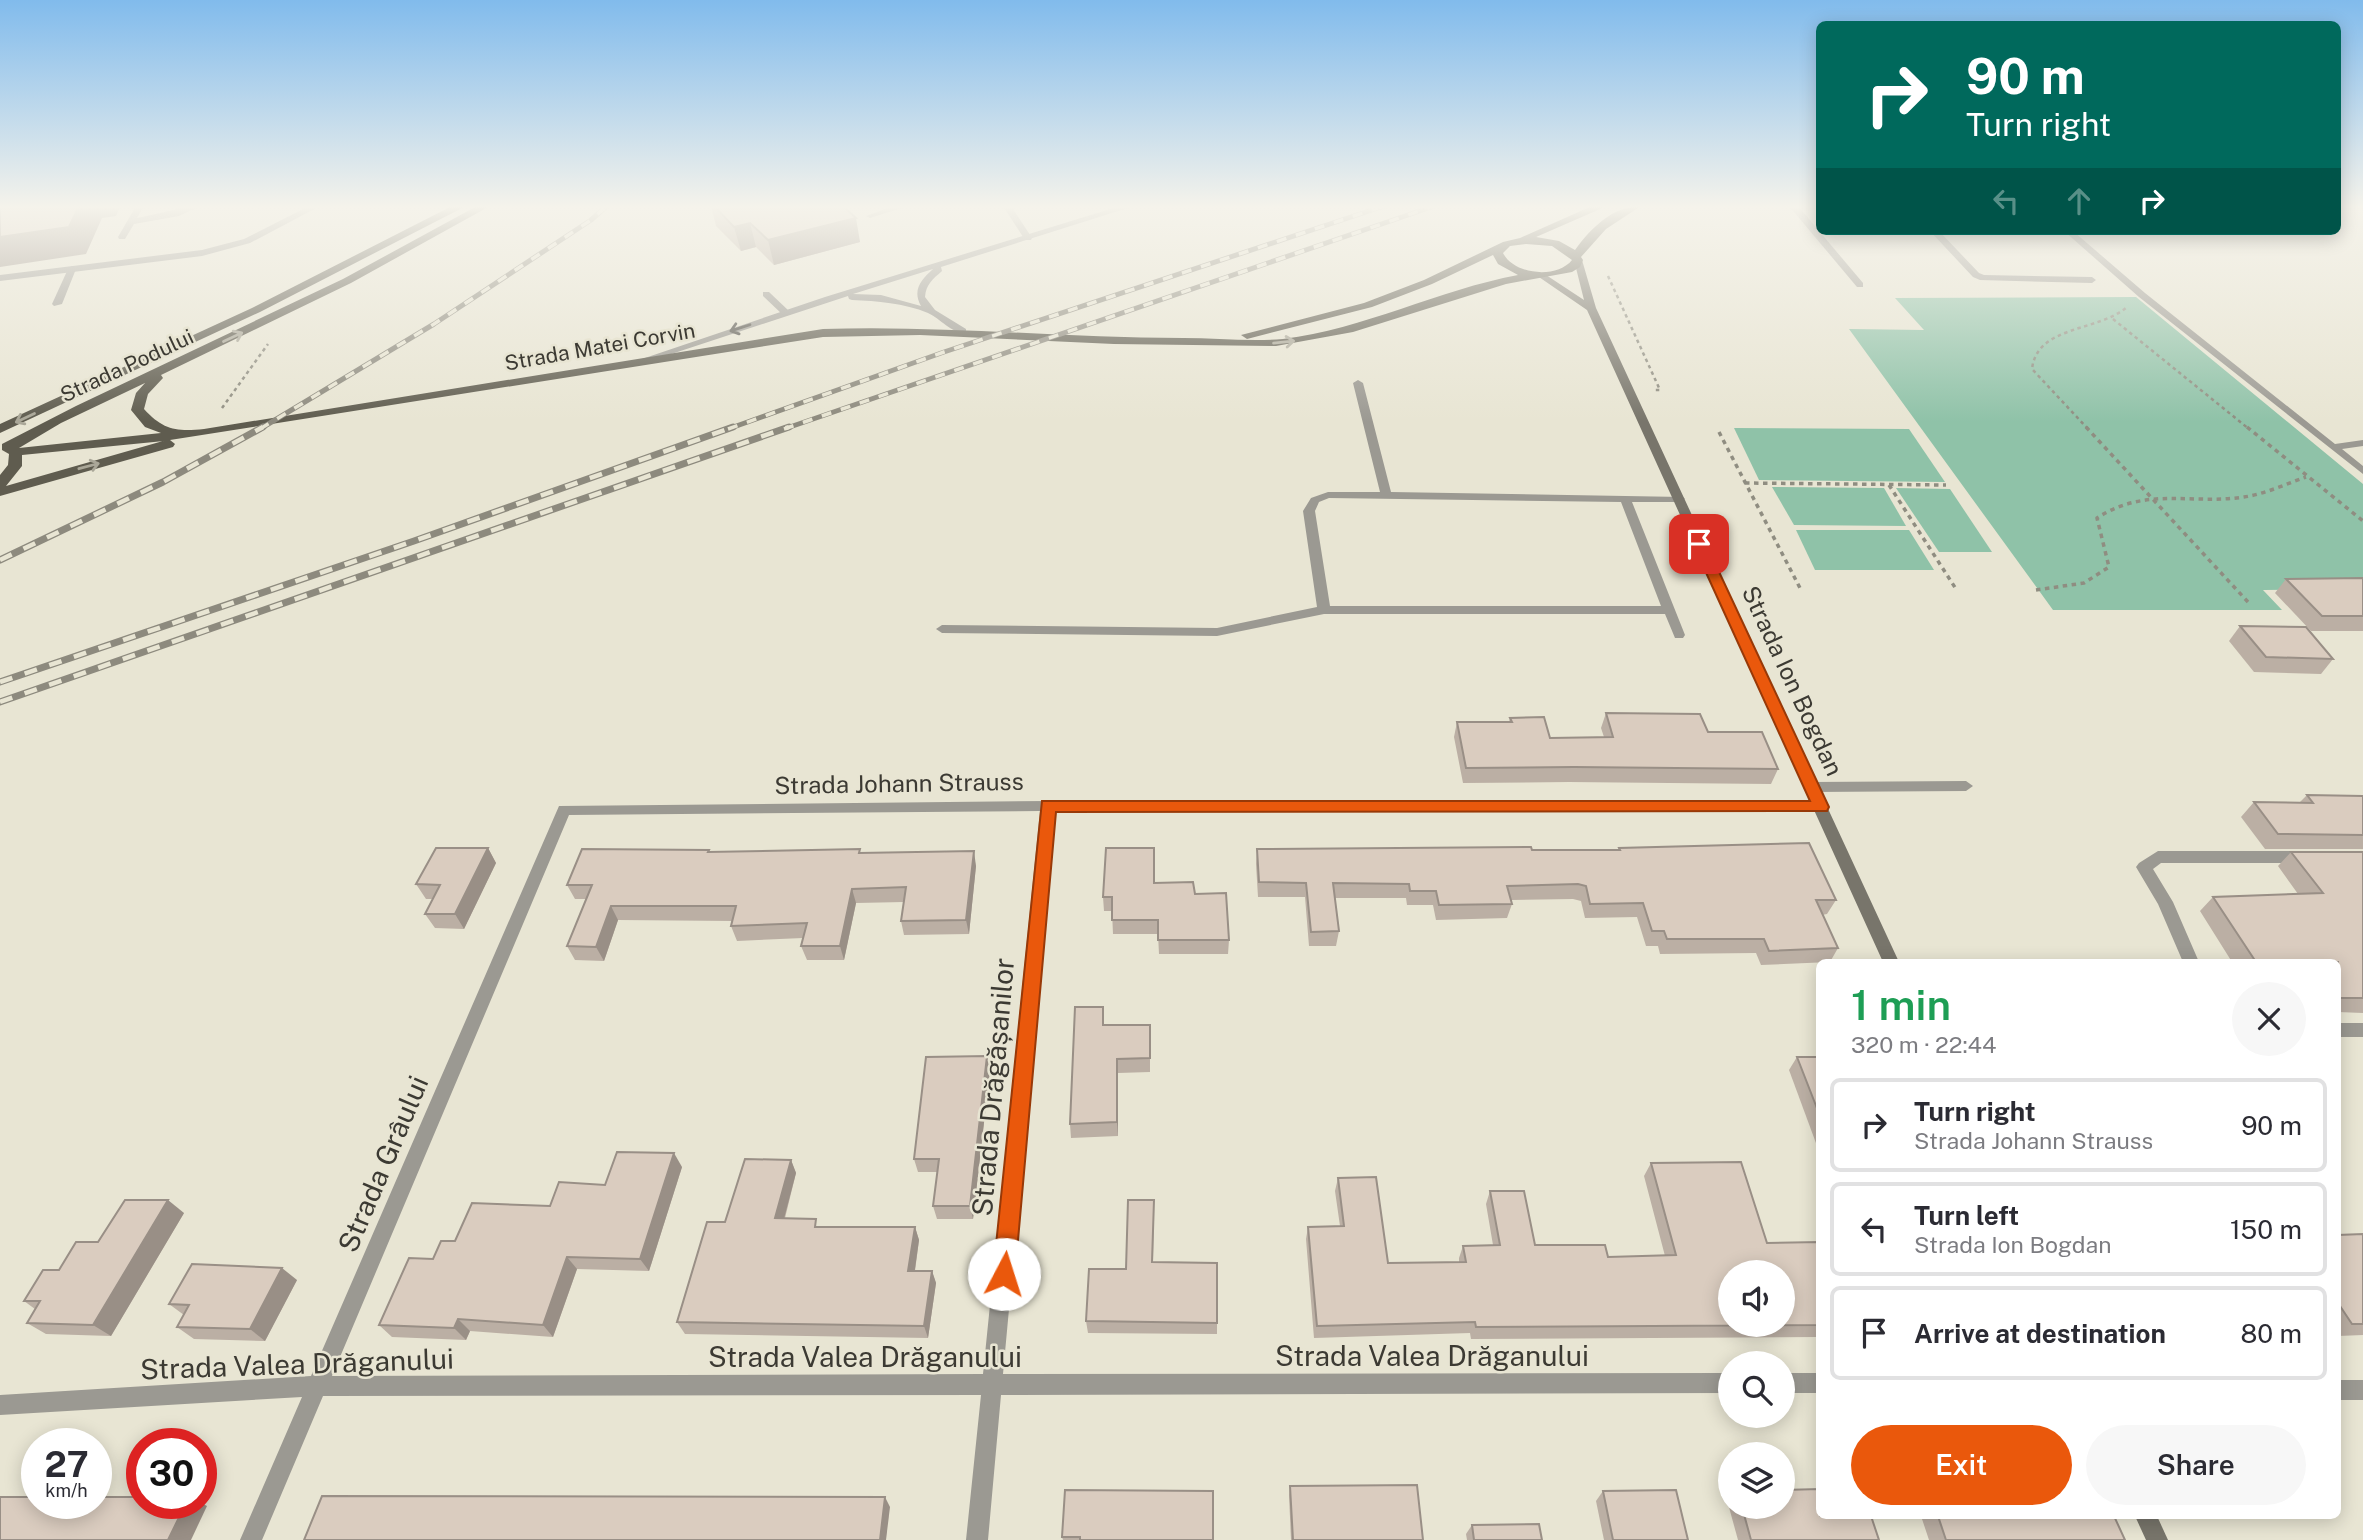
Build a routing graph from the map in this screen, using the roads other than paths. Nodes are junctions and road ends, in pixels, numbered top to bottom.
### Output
1 (68, 278) edge
2 (319, 278) edge
3 (358, 278) edge
4 (899, 278) edge
5 (928, 278) edge
6 (1437, 278) edge
7 (1523, 278) edge
8 (1543, 278) edge
9 (1583, 278) edge
10 (1854, 278) edge
11 (1983, 278) edge
12 (2122, 278) edge
13 (2092, 279) dead end
14 (1860, 285) dead end
15 (766, 294) dead end
16 (828, 299) junction
17 (57, 304) dead end
18 (1591, 308) junction
19 (929, 311) junction
20 (786, 313) junction
21 (963, 331) junction
22 (1216, 342) junction
23 (639, 362) junction
24 (171, 367) junction
25 (1358, 383) dead end
26 (0, 429) edge
27 (204, 433) junction
28 (176, 435) junction
29 (2363, 443) edge
30 (2334, 447) junction
31 (9, 449) edge
32 (2363, 471) edge
33 (0, 484) edge
34 (0, 492) edge
35 (1386, 496) junction
36 (1679, 499) junction
37 (1626, 500) junction
38 (1324, 610) junction
39 (1670, 610) junction
40 (942, 629) dead end
41 (1679, 635) dead end
42 (1966, 786) dead end
43 (1812, 787) junction
44 (1048, 806) junction
45 (1821, 807) junction
46 (565, 810) joint
47 (2322, 858) edge
48 (1891, 959) edge
49 (2190, 959) edge
50 (2341, 1030) edge
51 (2363, 1030) edge
52 (1718, 1383) edge
53 (1795, 1383) edge
54 (1816, 1383) edge
55 (993, 1385) junction
56 (318, 1386) junction
57 (2341, 1390) edge
58 (2363, 1390) edge
59 (0, 1405) edge
60 (2147, 1519) edge
61 (251, 1540) edge
62 (976, 1540) edge
63 (2157, 1540) edge

1 - 17 street
2 -> 26 main road, Strada Podului
24 -> 3 main road, Strada Podului
4 - 16 street
5 - 19 street
6 - 22 main road, Strada Matei Corvin
22 -> 7 main road, Strada Matei Corvin
8 - 18 main road
9 - 18 main road, Strada Ion Bogdan
10 - 14 street
11 - 13 street
12 - 30 street
15 - 20 street
16 - 19 street
16 - 20 street
18 - 36 main road, Strada Ion Bogdan
19 - 21 street
20 -> 23 street
21 - 22 main road, Strada Matei Corvin
21 - 23 main road, Strada Matei Corvin
23 - 27 main road, Strada Matei Corvin
24 - 28 main road
24 - 31 main road, Strada Podului
25 - 35 street
27 - 28 main road
34 -> 27 main road
28 - 31 main road
29 - 30 street
30 - 32 street
31 - 33 main road
35 - 37 street
35 - 38 street
36 - 37 street
36 - 43 main road, Strada Ion Bogdan
37 - 39 street
38 - 39 street
38 - 40 street
39 - 41 street
42 - 43 street
43 - 45 main road, Strada Ion Bogdan
44 - 45 street, Strada Johann Strauss
44 - 46 street, Strada Johann Strauss
44 - 55 street, Strada Drăgășanilor
45 - 48 main road, Strada Ion Bogdan
46 - 56 street, Strada Grâului
47 - 49 street
50 - 51 street
52 - 55 street, Strada Valea Drăganului
53 - 54 street
55 - 56 street, Strada Valea Drăganului
55 - 62 street, Strada Drăgășanilor
56 - 59 street, Strada Valea Drăganului
56 - 61 street, Strada Grâului
57 - 58 street
60 - 63 main road

